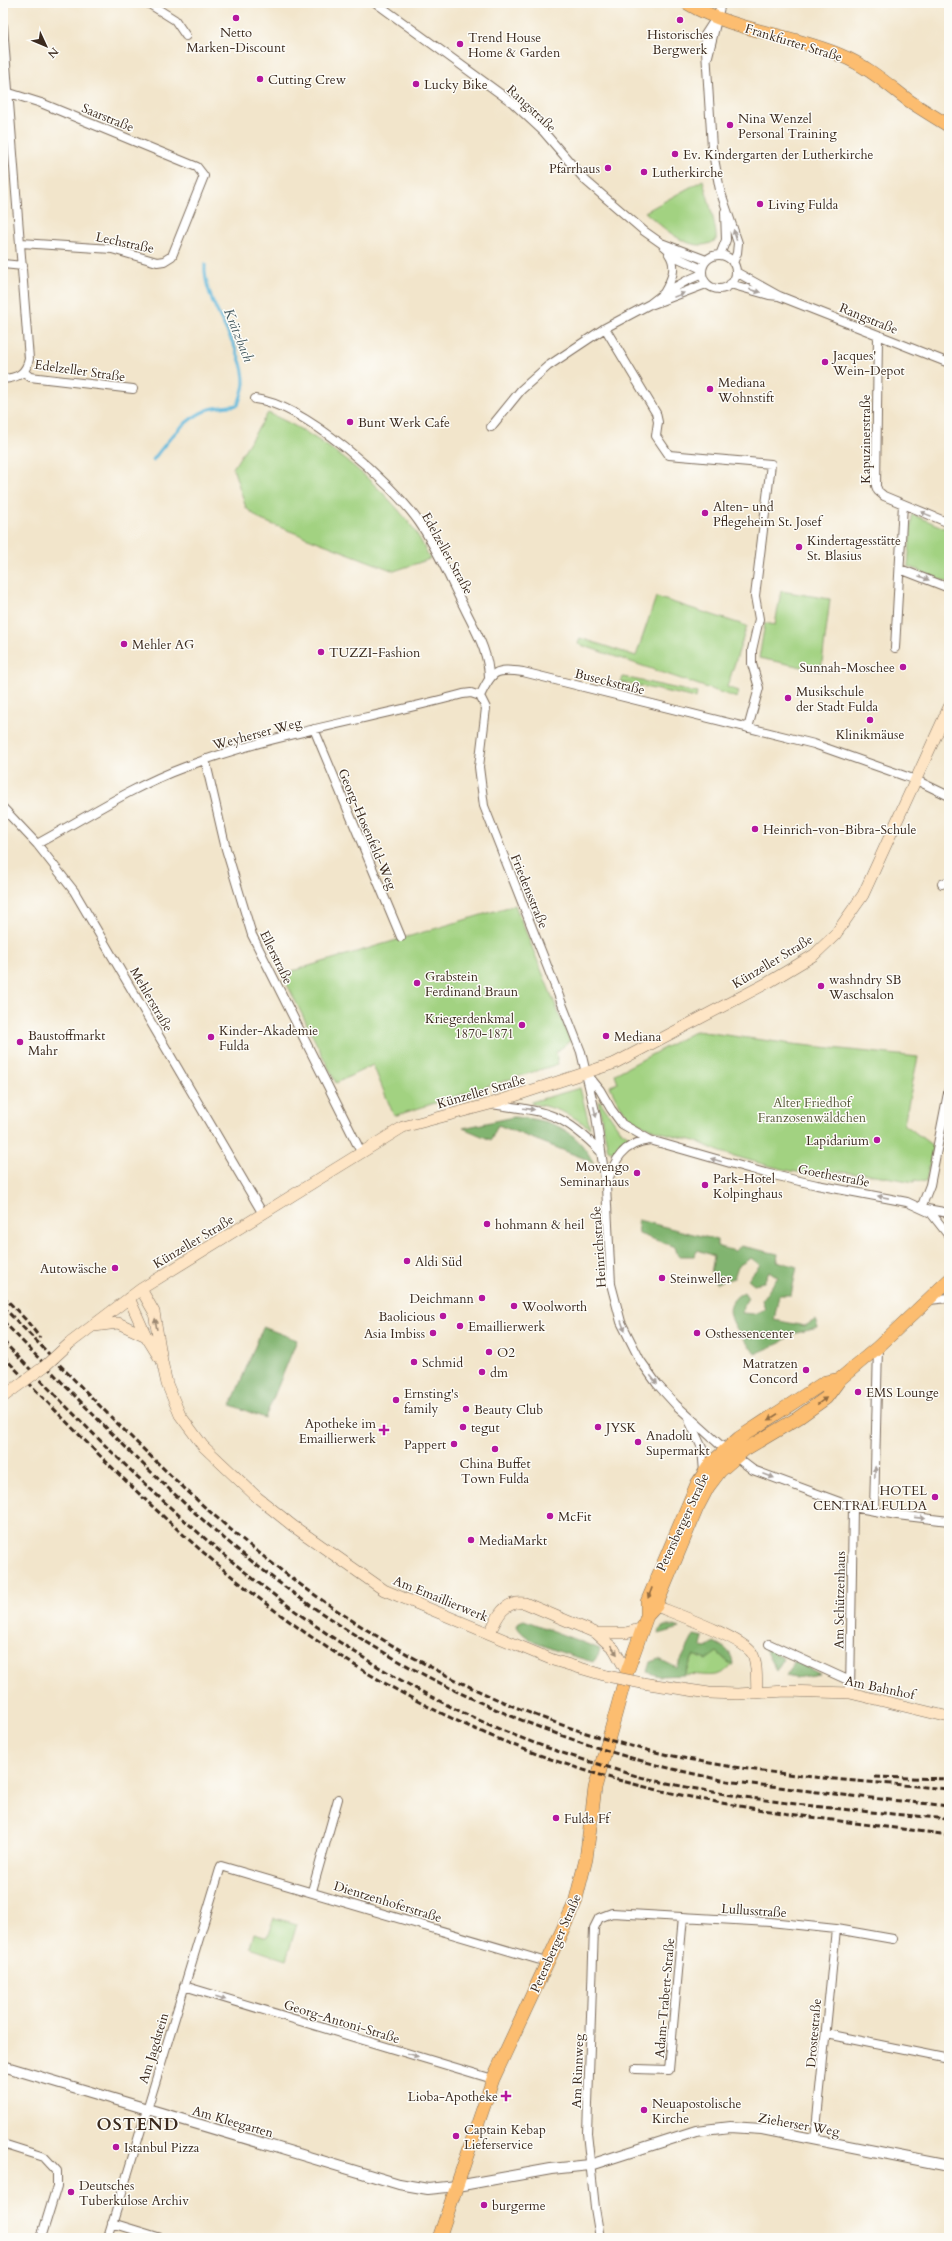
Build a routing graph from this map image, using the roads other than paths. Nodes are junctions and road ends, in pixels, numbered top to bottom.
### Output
1 (148, 3) edge
2 (376, 3) edge
3 (687, 3) edge
4 (721, 3) edge
5 (716, 18) junction
6 (3, 26) edge
7 (186, 36) dead end
8 (5, 92) edge
9 (949, 126) edge
10 (197, 167) joint
11 (725, 208) junction
12 (21, 243) junction
13 (661, 243) junction
14 (668, 252) junction
15 (720, 255) junction
16 (706, 260) junction
17 (733, 263) junction
18 (3, 264) edge
19 (23, 266) junction
20 (702, 272) junction
21 (736, 272) junction
22 (706, 284) junction
23 (730, 284) junction
24 (663, 294) junction
25 (780, 296) junction
26 (650, 304) junction
27 (605, 328) junction
28 (878, 335) junction
29 (949, 363) edge
30 (24, 372) junction
31 (3, 379) edge
32 (133, 389) dead end
33 (255, 398) dead end
34 (491, 427) dead end
35 (903, 504) junction
36 (949, 523) edge
37 (900, 568) junction
38 (949, 588) edge
39 (895, 648) dead end
40 (489, 678) junction
41 (480, 696) junction
42 (949, 707) edge
43 (748, 728) junction
44 (314, 729) junction
45 (205, 759) junction
46 (916, 780) junction
47 (949, 796) edge
48 (3, 808) edge
49 (37, 844) junction
50 (401, 938) dead end
51 (586, 1074) junction
52 (949, 1088) edge
53 (490, 1104) junction
54 (650, 1140) junction
55 (361, 1152) junction
56 (601, 1152) junction
57 (606, 1186) junction
58 (921, 1208) junction
59 (949, 1213) edge
60 (264, 1214) junction
61 (949, 1236) edge
62 (949, 1280) edge
63 (141, 1289) junction
64 (128, 1298) junction
65 (949, 1298) edge
66 (929, 1300) junction
67 (91, 1327) junction
68 (146, 1336) junction
69 (878, 1347) junction
70 (162, 1361) junction
71 (7, 1394) edge
72 (685, 1414) junction
73 (730, 1453) junction
74 (704, 1472) junction
75 (853, 1507) junction
76 (874, 1511) junction
77 (949, 1521) edge
78 (656, 1606) junction
79 (645, 1622) junction
80 (490, 1633) junction
81 (596, 1633) junction
82 (769, 1644) dead end
83 (627, 1672) junction
84 (850, 1681) junction
85 (757, 1693) junction
86 (850, 1694) junction
87 (949, 1717) edge
88 (338, 1799) dead end
89 (221, 1866) joint
90 (312, 1891) junction
91 (612, 1914) joint
92 (683, 1918) junction
93 (836, 1929) junction
94 (893, 1938) dead end
95 (547, 1962) junction
96 (184, 1986) junction
97 (826, 2034) junction
98 (949, 2059) edge
99 (3, 2066) edge
100 (635, 2069) dead end
101 (493, 2079) junction
102 (147, 2109) junction
103 (815, 2139) junction
104 (3, 2144) edge
105 (590, 2165) junction
106 (949, 2166) edge
107 (457, 2186) junction
108 (112, 2223) junction
109 (41, 2238) edge
110 (108, 2238) edge
111 (161, 2238) edge
112 (440, 2238) edge
113 (600, 2238) edge

1 - 7 street
2 - 13 street, Rangstraße
3 - 5 main road, Frankfurter Straße
4 - 5 street
5 - 9 main road, Frankfurter Straße
5 - 11 street
6 - 8 street
8 - 10 street, Saarstraße
8 - 12 street
10 - 12 street, Lechstraße
11 - 15 street
17 -> 11 street
12 - 19 street
13 - 14 street, Rangstraße
13 - 16 street, Rangstraße
14 - 20 street, Rangstraße
14 - 24 street
15 - 16 street
15 - 17 street
16 - 20 street
17 - 21 street
18 - 19 street
19 - 30 street
20 - 22 street
20 - 24 street
21 - 23 street
21 - 25 street, Rangstraße
22 - 23 street
26 -> 22 street
23 -> 25 street, Rangstraße
24 - 26 street
25 - 28 street, Rangstraße
26 - 27 street
27 - 34 street
27 - 43 street
28 - 29 street, Rangstraße
28 - 35 street, Kapuzinerstraße
30 - 31 street, Edelzeller Straße
30 - 32 street, Edelzeller Straße
33 - 40 street, Edelzeller Straße
36 -> 35 street, Kapuzinerstraße
35 - 37 street
37 -> 38 street
37 - 39 street
40 - 41 street
40 - 43 street, Buseckstraße
41 - 44 street, Weyherser Weg
41 - 51 street, Friedensstraße
42 - 46 main road, Künzeller Straße
43 - 46 street, Buseckstraße
44 - 45 street, Weyherser Weg
44 - 50 street, Georg-Hosenfeld-Weg
45 - 49 street, Weyherser Weg
45 - 55 street, Ellerstraße
46 - 47 street, Buseckstraße
46 - 51 main road, Künzeller Straße
48 - 49 street, Mehlerstraße
49 - 60 street, Mehlerstraße
51 - 53 main road, Künzeller Straße
51 - 54 street, Goethestraße
51 -> 56 street, Heinrichstraße
52 - 58 street
53 - 55 main road, Künzeller Straße
53 -> 56 street
54 - 57 street
58 -> 54 street, Goethestraße
55 - 60 main road, Künzeller Straße
56 - 57 street, Heinrichstraße
57 -> 72 street, Heinrichstraße
58 - 59 street, Goethestraße
58 - 61 street, Goethestraße
60 - 63 main road, Künzeller Straße
62 - 66 main road, Petersberger Straße
63 - 64 main road, Künzeller Straße
70 -> 63 main road, Am Emaillierwerk
64 - 67 main road, Künzeller Straße
64 - 68 main road, Am Emaillierwerk
65 - 66 street
66 - 69 main road, Petersberger Straße
67 - 68 main road
67 - 71 main road, Künzeller Straße, bridge
68 - 70 main road, Am Emaillierwerk
69 - 73 main road, Petersberger Straße
76 -> 69 street
70 - 80 main road, Am Emaillierwerk
72 - 73 street, Heinrichstraße
72 - 74 street, Heinrichstraße
73 - 74 main road, Petersberger Straße
73 -> 75 street, Heinrichstraße
73 - 78 main road, Petersberger Straße
74 -> 79 main road, Petersberger Straße
75 - 76 street, Heinrichstraße
75 - 84 street, Am Schützenhaus
76 -> 77 street, Heinrichstraße
78 - 79 main road, Petersberger Straße
78 - 85 main road
79 - 81 main road
79 - 83 main road, Petersberger Straße
80 - 81 main road
80 - 85 main road, Am Emaillierwerk, bridge
81 -> 83 main road
82 - 84 street, Am Bahnhof
83 - 95 main road, Petersberger Straße
84 - 86 street, Am Schützenhaus
85 - 86 main road, Am Bahnhof
86 - 87 main road, Am Bahnhof
88 - 90 street
89 - 90 street, Dientzenhoferstraße
89 - 96 street, Am Jagdstein
90 - 95 street, Dientzenhoferstraße
91 - 92 street, Lullusstraße
91 - 105 street, Am Rinnweg
92 - 93 street, Lullusstraße
92 - 100 street, Adam-Trabert-Straße
93 - 94 street, Lullusstraße
93 - 97 street, Drostestraße
95 - 101 main road, Petersberger Straße
96 -> 101 street, Georg-Antoni-Straße
96 - 102 street, Am Jagdstein
97 - 98 street
97 - 103 street, Drostestraße
99 - 102 street, Am Kleegarten
101 - 107 main road, Petersberger Straße
102 - 107 street, Am Kleegarten
102 - 108 street, Am Jagdstein
103 - 105 street, Zieherser Weg
103 - 106 street, Zieherser Weg
104 - 109 street
105 - 107 street, Zieherser Weg
105 - 113 street, Am Rinnweg
107 - 112 main road, Petersberger Straße
108 - 110 street, Am Jagdstein
108 - 111 street

